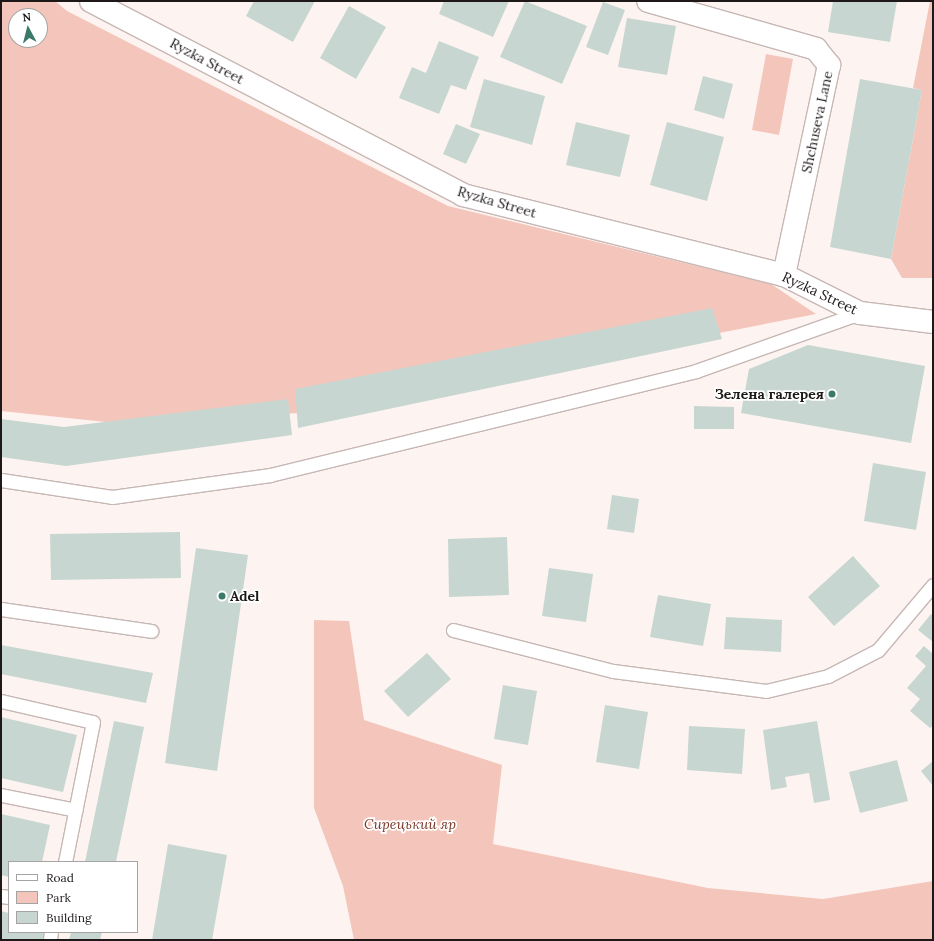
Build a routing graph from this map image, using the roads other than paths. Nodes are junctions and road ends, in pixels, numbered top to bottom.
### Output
1 (91, 1) edge
2 (648, 1) edge
3 (784, 275) junction
4 (860, 313) junction
5 (933, 322) edge
6 (1, 480) edge
7 (933, 585) edge
8 (1, 609) edge
9 (453, 630) dead end
10 (151, 631) dead end
11 (1, 701) edge
12 (1, 795) edge
13 (76, 810) junction
14 (65, 861) edge

1 - 3 street, Ryzka Street
2 - 3 street, Shchuseva Lane
3 - 4 street, Ryzka Street
4 - 5 street, Ryzka Street
4 - 6 lane
7 - 9 lane
8 - 10 lane
11 - 13 lane
12 - 13 lane
13 - 14 lane

